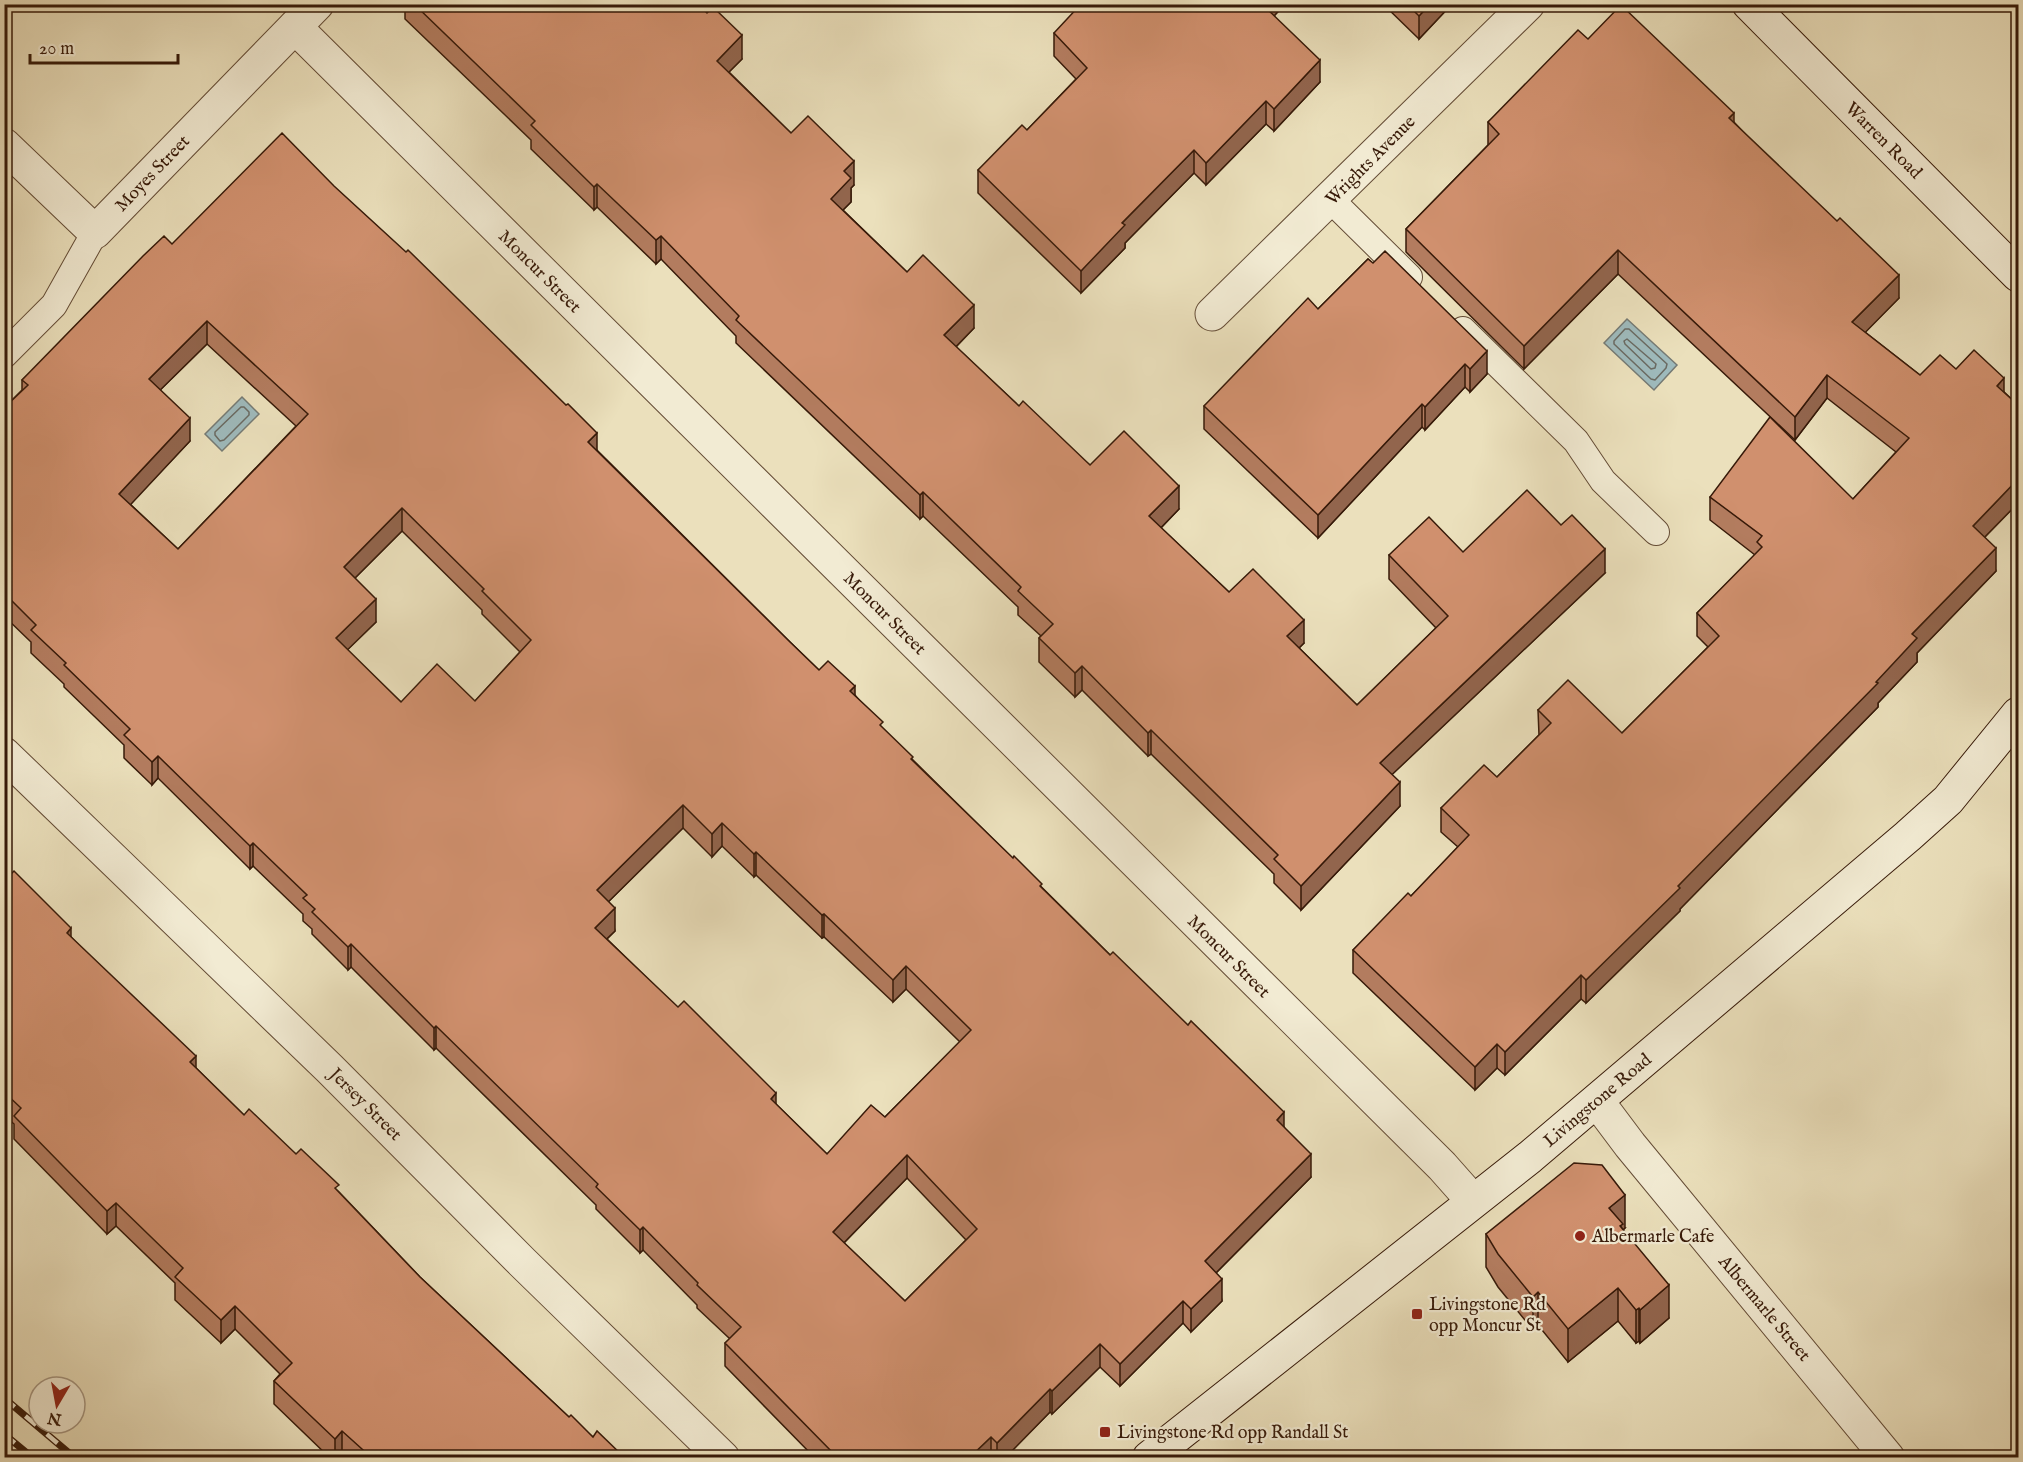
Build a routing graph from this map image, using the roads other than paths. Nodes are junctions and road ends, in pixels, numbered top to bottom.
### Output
1 (1528, 4) edge
2 (1749, 4) edge
3 (306, 16) edge
4 (4, 144) edge
5 (1330, 200) junction
6 (95, 232) junction
7 (2019, 275) edge
8 (1423, 291) edge
9 (1212, 314) dead end
10 (1449, 316) edge
11 (4, 355) edge
12 (1656, 532) dead end
13 (2019, 714) edge
14 (4, 754) edge
15 (1597, 1101) junction
16 (1473, 1201) junction
17 (723, 1458) edge
18 (1149, 1458) edge
19 (1888, 1458) edge

1 - 5 street, Wrights Avenue
2 - 7 street, Warren Road
3 - 6 street, Moyes Street
3 - 16 street, Moncur Street
4 - 6 street
5 - 8 lane
5 - 9 street, Wrights Avenue
6 - 11 lane, Moyes Street
10 - 12 lane
13 - 15 street, Livingstone Road
14 - 17 street, Jersey Street
15 - 16 street, Livingstone Road
15 - 19 street, Albermarle Street
16 - 18 street, Livingstone Road

